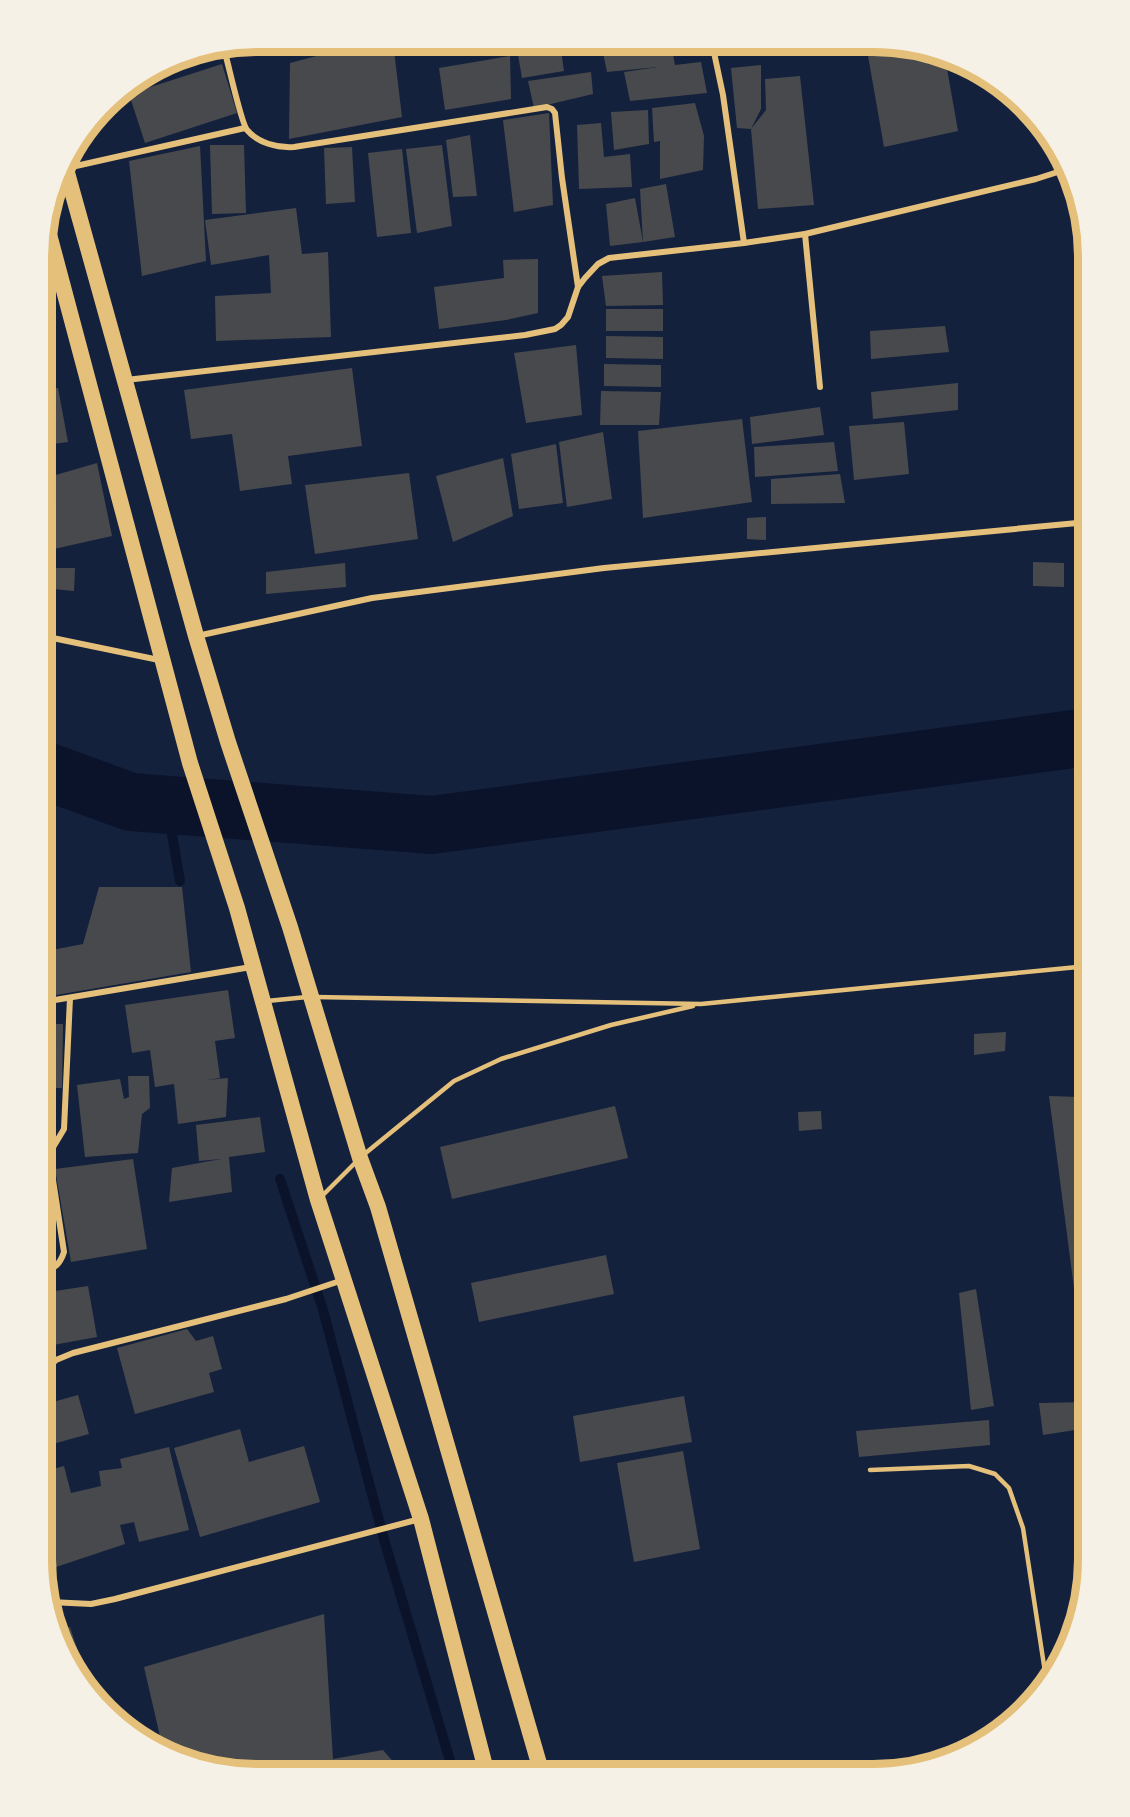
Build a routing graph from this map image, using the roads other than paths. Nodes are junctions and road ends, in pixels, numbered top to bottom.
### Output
1 (714, 52) edge
2 (226, 55) edge
3 (245, 128) junction
4 (76, 163) edge
5 (1058, 172) edge
6 (69, 178) edge
7 (805, 234) junction
8 (744, 243) junction
9 (53, 249) edge
10 (578, 287) junction
11 (126, 380) junction
12 (820, 387) dead end
13 (1078, 523) edge
14 (196, 636) junction
15 (52, 638) edge
16 (162, 661) junction
17 (252, 967) junction
18 (1077, 967) edge
19 (311, 996) junction
20 (70, 998) junction
21 (52, 1001) edge
22 (262, 1002) junction
23 (701, 1004) junction
24 (52, 1149) edge
25 (360, 1158) junction
26 (52, 1174) edge
27 (318, 1200) junction
28 (52, 1270) edge
29 (336, 1283) junction
30 (52, 1364) edge
31 (870, 1470) dead end
32 (421, 1519) junction
33 (57, 1602) edge
34 (1045, 1670) edge
35 (484, 1764) edge
36 (539, 1764) edge

1 - 8 street
2 - 3 street
3 - 4 street
3 - 10 street
5 - 7 street
6 - 11 highway
7 - 8 street
7 - 12 street
8 - 10 street
9 - 16 highway
10 - 11 street
11 - 14 highway
13 - 14 street
14 - 19 highway
15 - 16 street
16 - 17 highway
17 - 20 street
17 - 22 highway
18 - 23 lane
19 - 22 lane
19 - 23 lane
19 - 25 highway
20 - 21 street
20 - 24 street
22 - 27 highway
23 - 25 lane
25 - 27 lane
25 - 36 highway
26 - 28 street
27 - 29 highway
29 - 30 street
29 - 32 highway
31 - 34 lane
32 - 33 street
32 - 35 highway

